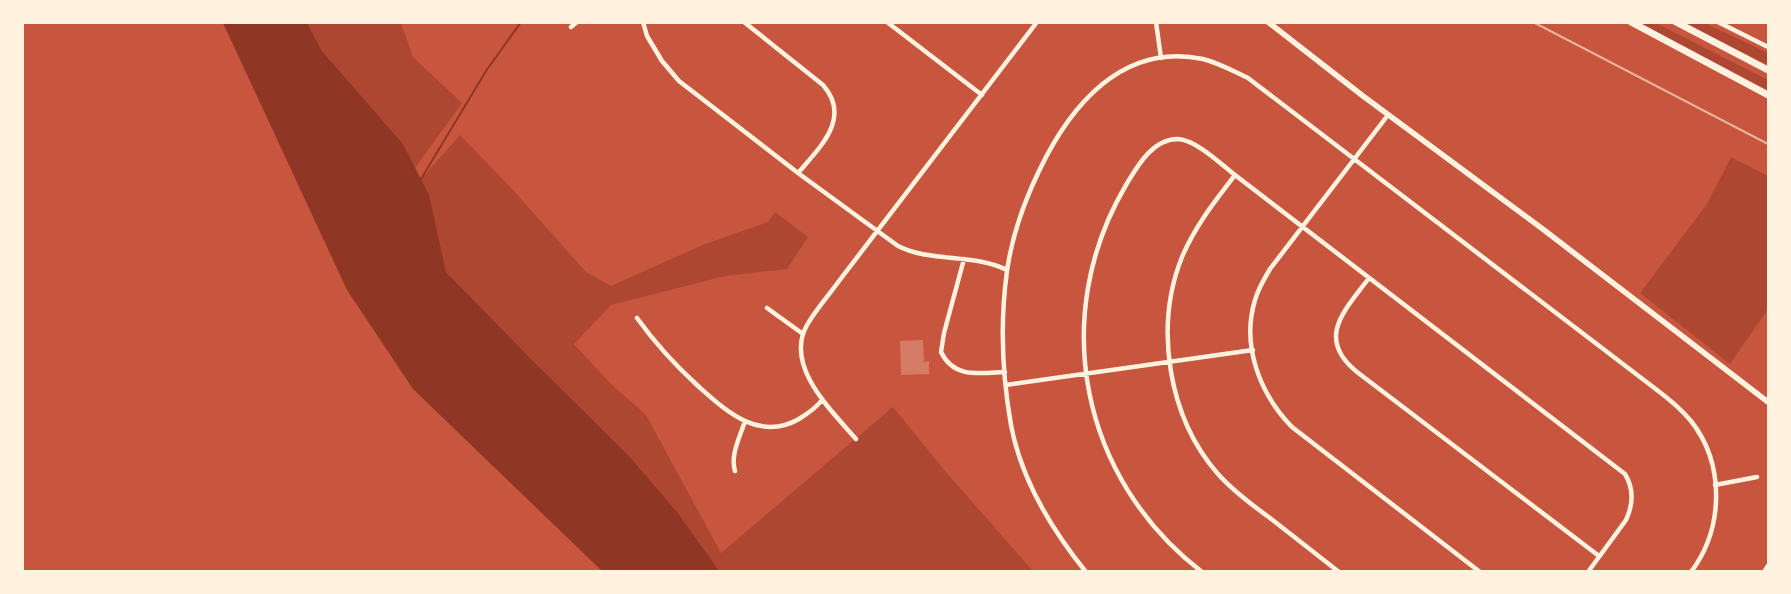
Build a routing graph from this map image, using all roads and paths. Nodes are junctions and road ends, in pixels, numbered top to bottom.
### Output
1 (577, 22) edge
2 (643, 22) edge
3 (744, 22) edge
4 (887, 22) edge
5 (1037, 22) edge
6 (1156, 22) edge
7 (1268, 22) edge
8 (1632, 22) edge
9 (1676, 22) edge
10 (1718, 22) edge
11 (571, 27) dead end
12 (1768, 47) edge
13 (1160, 58) junction
14 (1768, 70) edge
15 (982, 95) junction
16 (1768, 95) edge
17 (1388, 115) junction
18 (1355, 160) junction
19 (798, 173) junction
20 (1235, 175) junction
21 (1303, 226) junction
22 (877, 232) junction
23 (964, 259) junction
24 (1007, 270) junction
25 (1370, 278) junction
26 (767, 308) dead end
27 (637, 318) dead end
28 (803, 334) junction
29 (1253, 350) junction
30 (1170, 362) junction
31 (1005, 372) junction
32 (1086, 374) junction
33 (1006, 385) junction
34 (822, 400) junction
35 (1768, 402) edge
36 (745, 421) junction
37 (856, 438) dead end
38 (735, 471) dead end
39 (1758, 476) dead end
40 (1716, 485) junction
41 (1599, 556) junction
42 (1768, 567) edge
43 (1086, 572) edge
44 (1202, 572) edge
45 (1339, 572) edge
46 (1480, 572) edge
47 (1588, 572) edge
48 (1691, 572) edge
49 (1765, 572) edge

1 - 11 street
2 - 19 street
3 - 19 street
4 - 15 street
5 - 15 street
6 - 13 street
7 - 17 street
8 - 16 main road
9 - 14 main road
10 - 12 street
13 - 18 street
13 - 24 street
15 - 22 street
17 - 18 street
17 - 35 street
18 - 21 street
18 - 40 street
19 - 22 street
20 - 21 street
20 - 30 street
20 - 32 street
21 - 25 street
21 - 29 street
22 - 23 street
22 - 28 street
23 - 24 street
23 - 31 street
24 - 31 street
25 - 41 street
25 - 41 street
26 - 28 street
27 - 36 street
28 - 34 street
29 - 30 street
29 - 46 street
30 - 32 street
30 - 45 street
31 - 33 street
32 - 33 street
32 - 44 street
33 - 43 street
34 - 36 street
34 - 37 street
36 - 38 street
39 - 40 street
40 - 48 street
41 - 47 street
42 - 49 main road

